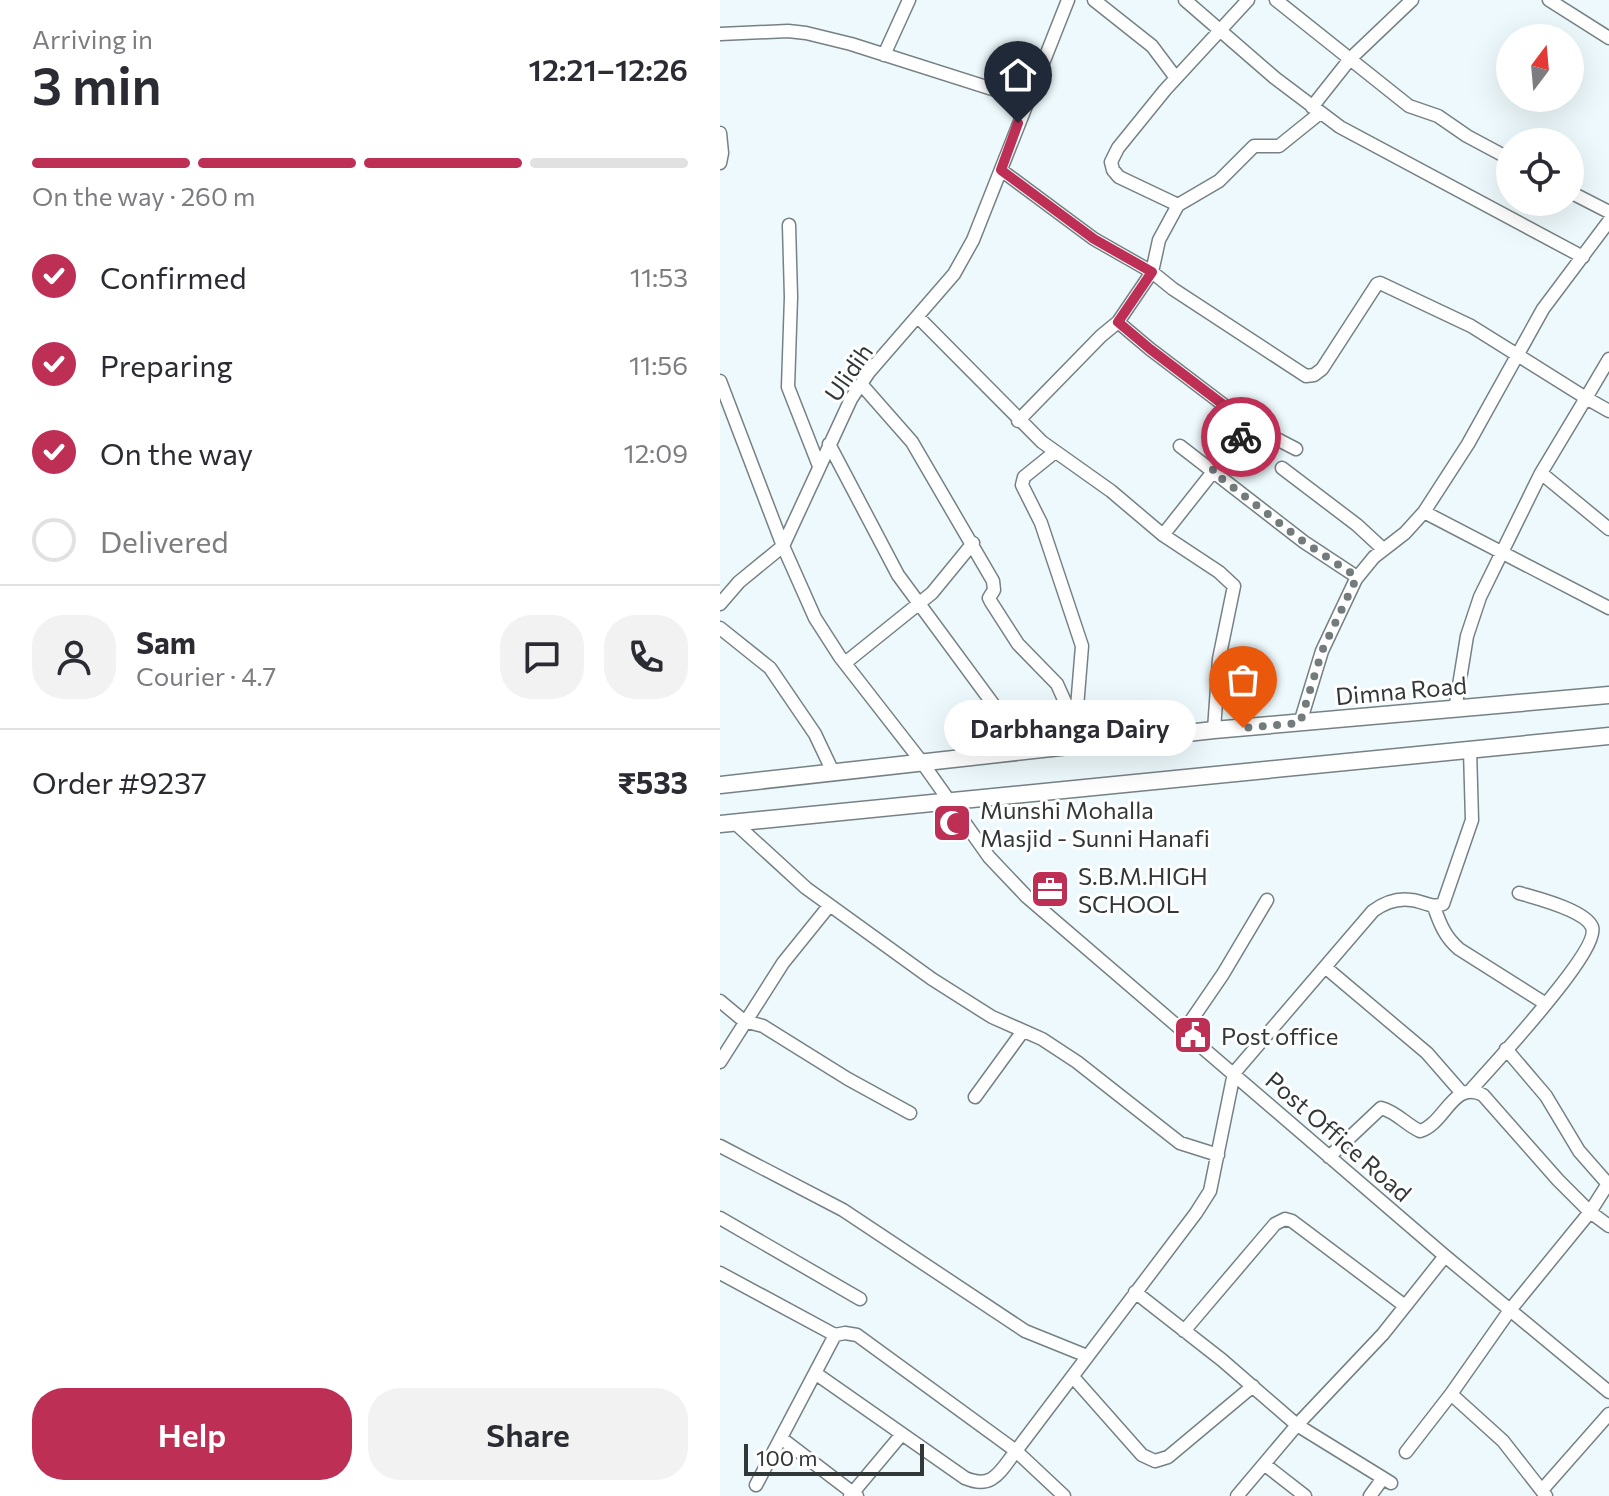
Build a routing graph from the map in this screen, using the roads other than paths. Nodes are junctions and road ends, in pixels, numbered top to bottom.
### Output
1 (909, 0) edge
2 (1068, 0) edge
3 (1094, 0) edge
4 (1185, 0) edge
5 (1248, 0) edge
6 (1276, 0) edge
7 (1412, 0) edge
8 (1549, 0) edge
9 (1221, 30) junction
10 (720, 34) edge
11 (1609, 38) edge
12 (884, 55) junction
13 (1350, 59) junction
14 (1176, 78) junction
15 (1027, 100) junction
16 (1316, 110) junction
17 (720, 133) edge
18 (1496, 152) edge
19 (720, 163) edge
20 (1001, 170) junction
21 (1584, 199) edge
22 (1178, 205) junction
23 (1609, 212) edge
24 (1609, 221) edge
25 (789, 225) dead end
26 (1583, 257) junction
27 (1152, 272) junction
28 (919, 318) junction
29 (1118, 322) junction
30 (1517, 355) junction
31 (1609, 359) edge
32 (720, 381) edge
33 (861, 384) junction
34 (1586, 398) junction
35 (1609, 411) edge
36 (1018, 421) junction
37 (1250, 425) junction
38 (829, 444) junction
39 (1180, 446) dead end
40 (1296, 449) dead end
41 (1055, 452) junction
42 (819, 466) junction
43 (1282, 468) dead end
44 (1212, 471) junction
45 (1541, 473) junction
46 (1424, 512) junction
47 (1609, 529) edge
48 (1163, 535) junction
49 (973, 543) junction
50 (783, 546) junction
51 (1383, 549) junction
52 (1500, 554) junction
53 (1356, 579) junction
54 (920, 603) junction
55 (720, 604) edge
56 (1609, 608) edge
57 (720, 628) edge
58 (845, 663) junction
59 (1609, 695) edge
60 (1455, 710) junction
61 (1074, 722) junction
62 (1300, 723) junction
63 (1214, 730) junction
64 (1609, 736) edge
65 (1074, 744) junction
66 (1027, 750) junction
67 (1470, 750) junction
68 (921, 761) junction
69 (833, 772) junction
70 (720, 785) edge
71 (949, 802) junction
72 (728, 824) edge
73 (1519, 893) dead end
74 (1267, 900) dead end
75 (829, 906) junction
76 (1434, 907) junction
77 (1325, 967) junction
78 (720, 1001) edge
79 (1546, 1004) junction
80 (744, 1021) junction
81 (1023, 1031) junction
82 (1184, 1031) junction
83 (1506, 1049) junction
84 (720, 1062) edge
85 (1234, 1073) junction
86 (1466, 1091) junction
87 (975, 1097) dead end
88 (910, 1113) dead end
89 (720, 1146) edge
90 (1218, 1155) junction
91 (1329, 1157) junction
92 (1608, 1183) edge
93 (1590, 1212) junction
94 (720, 1218) edge
95 (1609, 1226) edge
96 (1445, 1256) junction
97 (720, 1273) edge
98 (1135, 1292) junction
99 (860, 1299) dead end
100 (1405, 1306) junction
101 (1510, 1310) junction
102 (1184, 1331) junction
103 (835, 1335) junction
104 (1087, 1356) junction
105 (815, 1373) junction
106 (1073, 1377) junction
107 (1253, 1386) junction
108 (1609, 1392) edge
109 (1451, 1394) junction
110 (1609, 1414) edge
111 (1297, 1425) junction
112 (902, 1434) junction
113 (781, 1438) junction
114 (1016, 1451) junction
115 (1406, 1452) dead end
116 (1264, 1464) junction
117 (992, 1480) junction
118 (756, 1485) dead end
119 (1544, 1493) edge
120 (853, 1495) edge
121 (983, 1496) edge
122 (1064, 1496) edge
123 (1237, 1496) edge
124 (1305, 1496) edge
125 (1370, 1496) edge

1 - 12 street
2 - 15 street, Ulidih
3 - 14 street
4 - 9 street
5 - 9 street
6 - 13 street
7 - 13 street
8 - 11 street
9 - 14 street
9 - 16 street
10 - 12 street
12 - 15 street
13 - 16 street
13 - 18 street
14 - 22 street
15 - 20 street, Ulidih
16 - 22 street
16 - 26 street
17 - 19 street
20 - 27 street
20 - 28 street, Ulidih
21 - 23 street
22 - 27 street
24 - 26 street
25 - 42 street
26 - 30 street
27 - 29 street
27 - 30 street
28 - 33 street, Ulidih
28 - 36 street
29 - 36 street
29 - 37 street
30 - 34 street
30 - 46 street
31 - 34 street
32 - 50 street
33 - 38 street, Ulidih
33 - 49 street
34 - 35 street
34 - 45 street
36 - 41 street
37 - 40 street
37 - 44 street
38 - 42 street, Ulidih
38 - 54 street
39 - 44 street
41 - 48 street
41 - 61 street
42 - 50 street, Ulidih
43 - 51 street
44 - 48 street
44 - 53 street
45 - 47 street
45 - 52 street
46 - 51 street
46 - 52 street
48 - 63 street
49 - 54 street
49 - 61 street
50 - 55 street
50 - 58 street
51 - 53 street
52 - 56 street
52 - 60 street
53 - 62 street
54 - 58 street
54 - 66 street
57 - 69 street
58 - 68 street
59 - 60 street, Dimna Road
60 - 62 street, Dimna Road
61 - 65 street
62 - 63 street, Dimna Road
63 - 65 street, Dimna Road
64 - 67 street
65 - 66 street, Dimna Road
66 - 68 street, Dimna Road
67 - 71 street
67 - 76 street
68 - 69 street, Dimna Road
68 - 71 street, Post Office Road
69 - 70 street, Dimna Road
71 - 72 street
71 - 82 street, Post Office Road
72 - 75 street
73 - 79 street
74 - 82 street
75 - 80 street
75 - 81 street
76 - 77 street
76 - 79 street
77 - 85 street
77 - 86 street
78 - 80 street
79 - 83 street
80 - 84 street
80 - 88 street
81 - 87 street
81 - 90 street
82 - 85 street, Post Office Road
83 - 86 street
83 - 92 street
85 - 90 street
85 - 91 street, Post Office Road
86 - 91 street
86 - 93 street
89 - 104 street
90 - 98 street
91 - 96 street, Post Office Road
92 - 93 street
93 - 95 street
93 - 101 street
94 - 99 street
96 - 100 street
96 - 101 street, Post Office Road
97 - 103 street
98 - 102 street
98 - 104 street
100 - 102 street
100 - 111 street
101 - 108 street, Post Office Road
101 - 109 street
102 - 107 street
103 - 105 street
103 - 114 street
104 - 106 street
105 - 112 street
105 - 113 street
106 - 107 street
106 - 114 street
107 - 111 street
109 - 115 street
109 - 119 street
110 - 119 street
111 - 116 street
111 - 125 street
112 - 117 street
112 - 120 street
113 - 118 street
113 - 120 street
114 - 117 street
114 - 122 street
116 - 123 street
116 - 124 street
117 - 121 street

